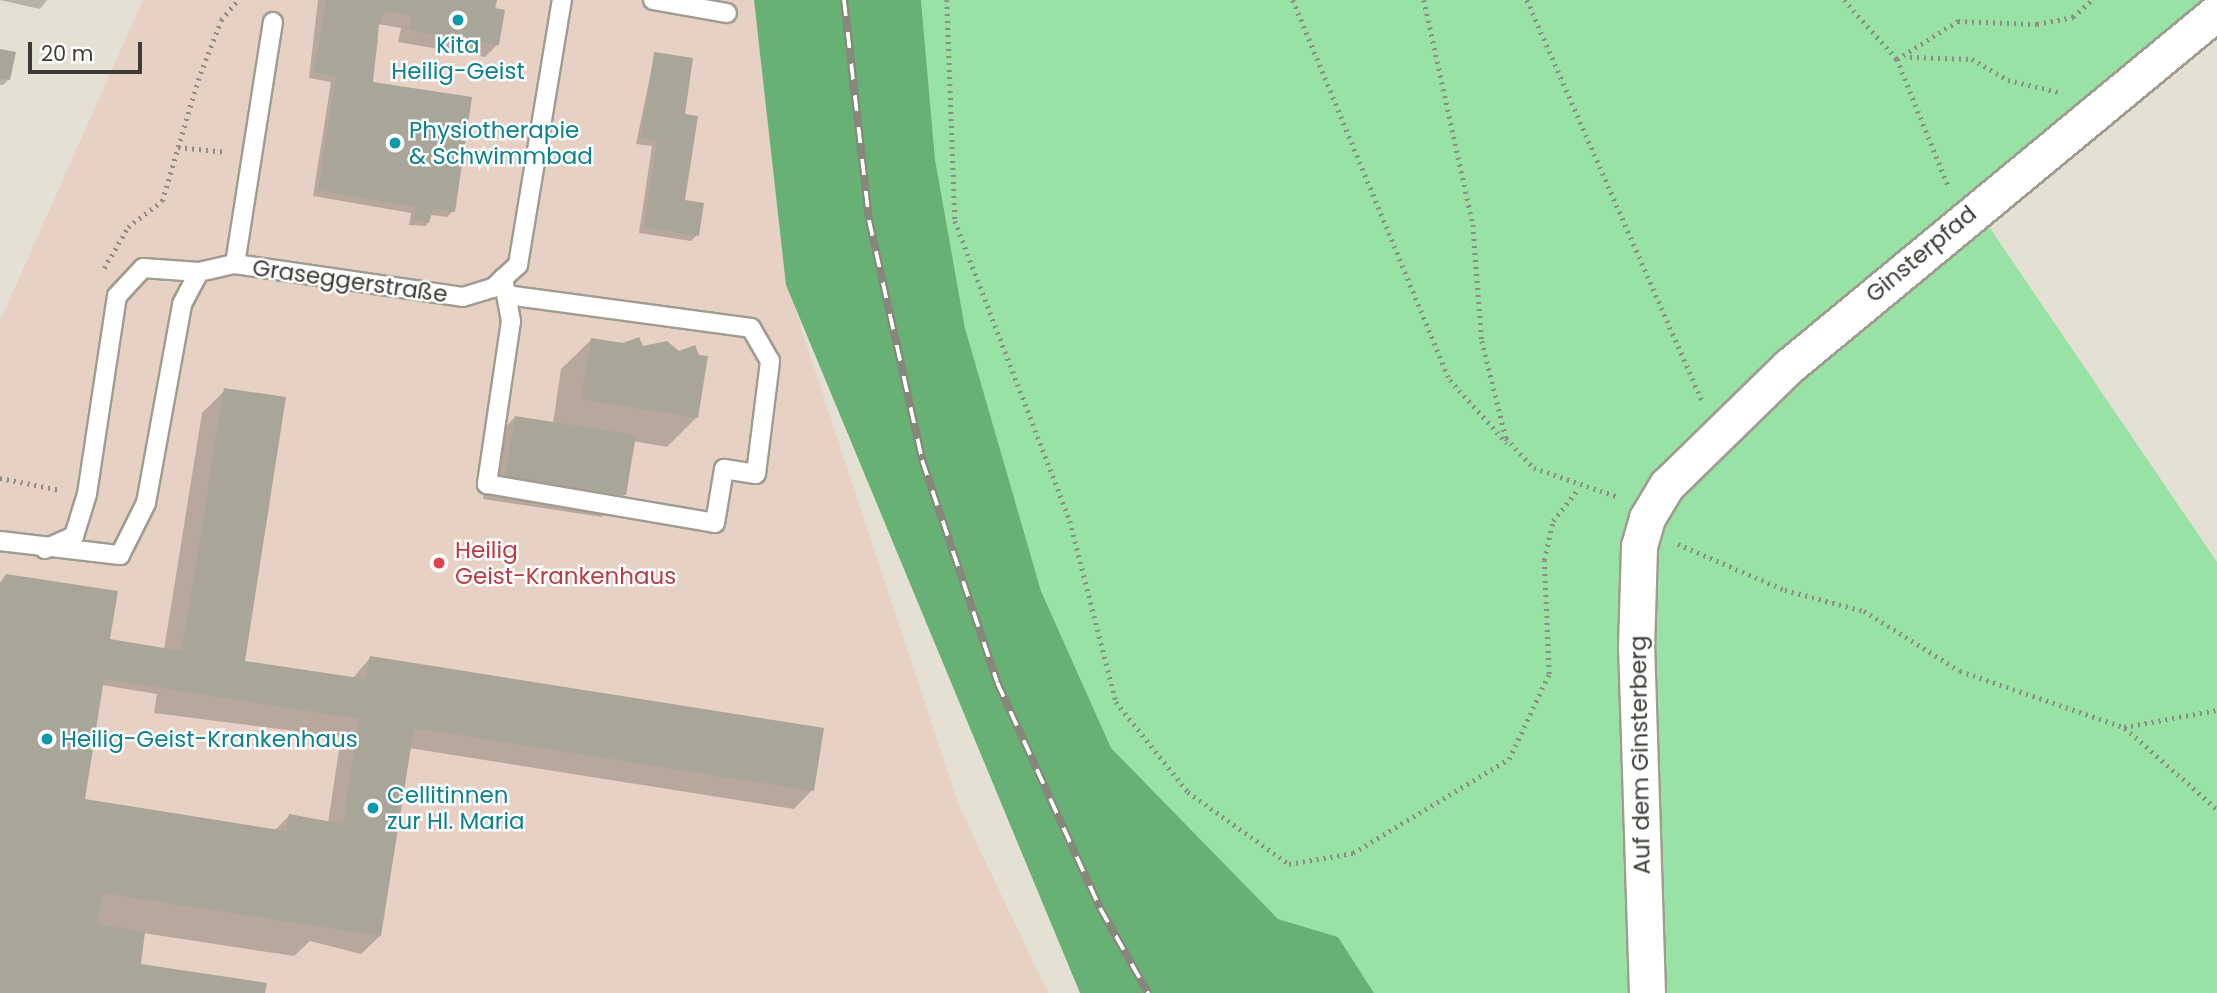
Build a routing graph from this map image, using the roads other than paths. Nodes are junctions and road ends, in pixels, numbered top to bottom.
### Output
1 (562, 0) edge
2 (653, 0) edge
3 (2217, 12) edge
4 (727, 13) dead end
5 (274, 22) dead end
6 (235, 264) junction
7 (199, 272) junction
8 (505, 287) junction
9 (1647, 518) joint
10 (0, 541) edge
11 (45, 549) junction
12 (1647, 993) edge

1 - 8 lane
2 - 4 lane
3 - 9 street, Ginsterpfad
5 - 6 lane
6 - 7 lane, Graseggerstraße
6 - 8 lane, Graseggerstraße
7 - 11 lane, Graseggerstraße
7 - 11 lane
8 - 8 lane
9 - 12 street, Auf dem Ginsterberg
10 - 11 lane

